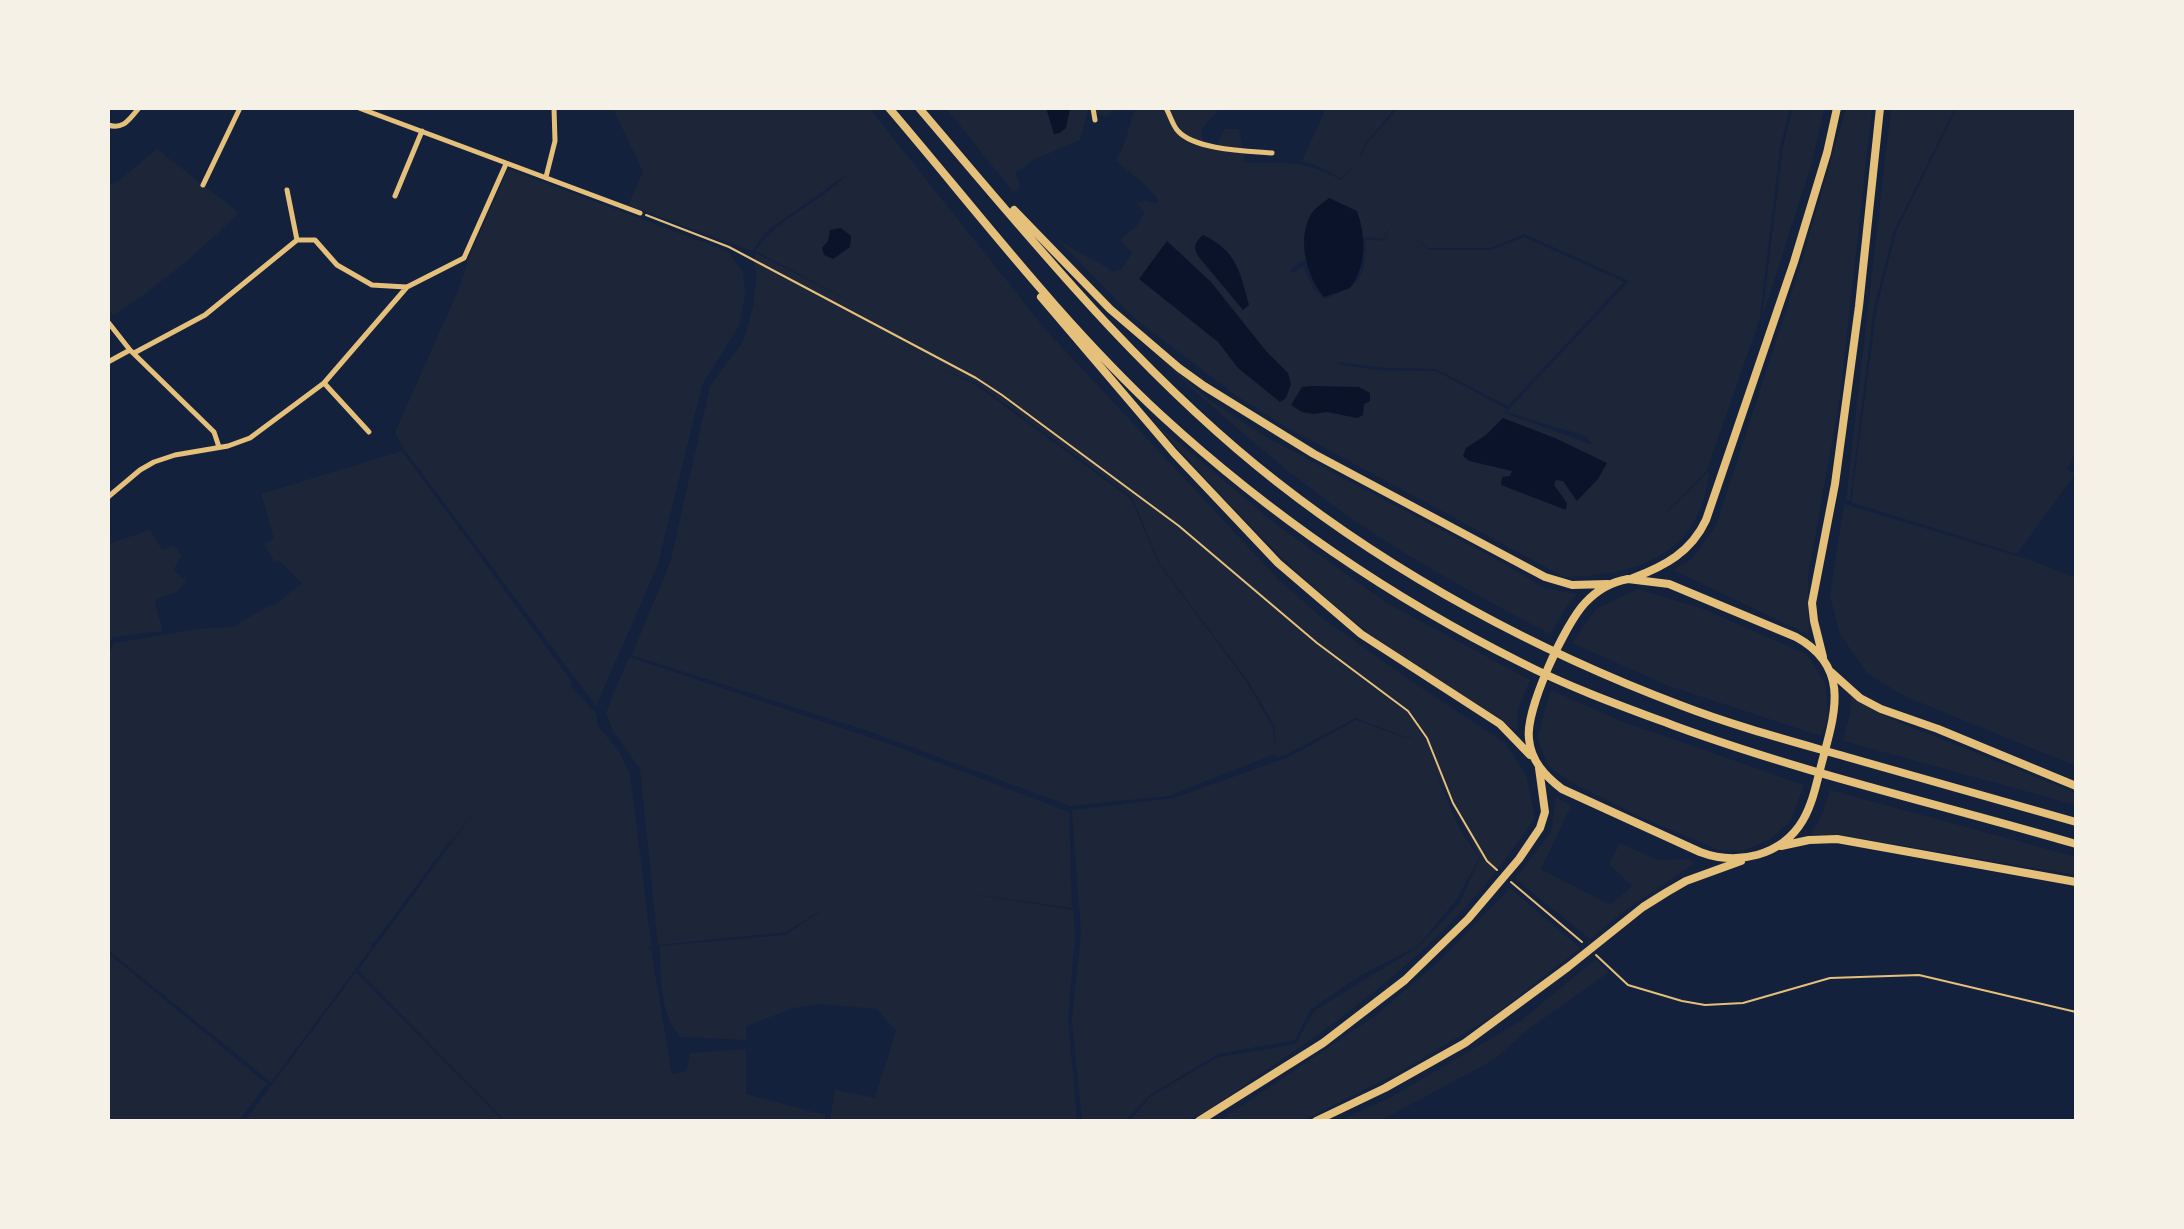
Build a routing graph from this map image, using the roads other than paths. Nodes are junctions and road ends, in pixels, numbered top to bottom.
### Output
1 (138, 108) edge
2 (240, 108) edge
3 (359, 108) edge
4 (554, 108) edge
5 (889, 108) edge
6 (919, 108) edge
7 (1093, 108) edge
8 (1166, 108) edge
9 (1837, 108) edge
10 (1880, 108) edge
11 (1095, 120) dead end
12 (108, 125) edge
13 (422, 131) junction
14 (942, 134) junction
15 (1272, 153) dead end
16 (506, 164) junction
17 (546, 177) junction
18 (203, 185) dead end
19 (287, 190) dead end
20 (395, 196) dead end
21 (640, 213) road end
22 (993, 235) junction
23 (297, 240) junction
24 (407, 287) junction
25 (108, 322) edge
26 (132, 351) junction
27 (108, 362) edge
28 (324, 383) junction
29 (369, 432) dead end
30 (219, 447) junction
31 (108, 497) edge
32 (1628, 579) junction
33 (1610, 584) junction
34 (1828, 669) junction
35 (1537, 764) junction
36 (2076, 786) edge
37 (2076, 822) edge
38 (2076, 844) edge
39 (1776, 847) junction
40 (1749, 858) junction
41 (2076, 882) edge
42 (1199, 1121) edge
43 (1316, 1121) edge

1 - 12 street
2 - 18 street
3 - 13 street
4 - 17 street
5 - 22 highway
6 - 14 highway
7 - 11 street
8 - 15 street
9 - 32 highway
10 - 34 highway
13 - 16 street
13 - 20 street
14 - 33 highway
14 - 37 highway
16 - 17 street
16 - 24 street
17 - 21 street
19 - 23 street
22 - 35 highway
22 - 38 highway
23 - 24 street
23 - 26 street
24 - 28 street
25 - 26 street
26 - 27 street
26 - 30 street
28 - 29 street
28 - 30 street
30 - 31 street
32 - 33 highway
32 - 34 highway
33 - 35 highway
34 - 36 highway
34 - 39 highway
35 - 40 highway
35 - 42 highway
39 - 40 highway
39 - 41 highway
40 - 43 highway

